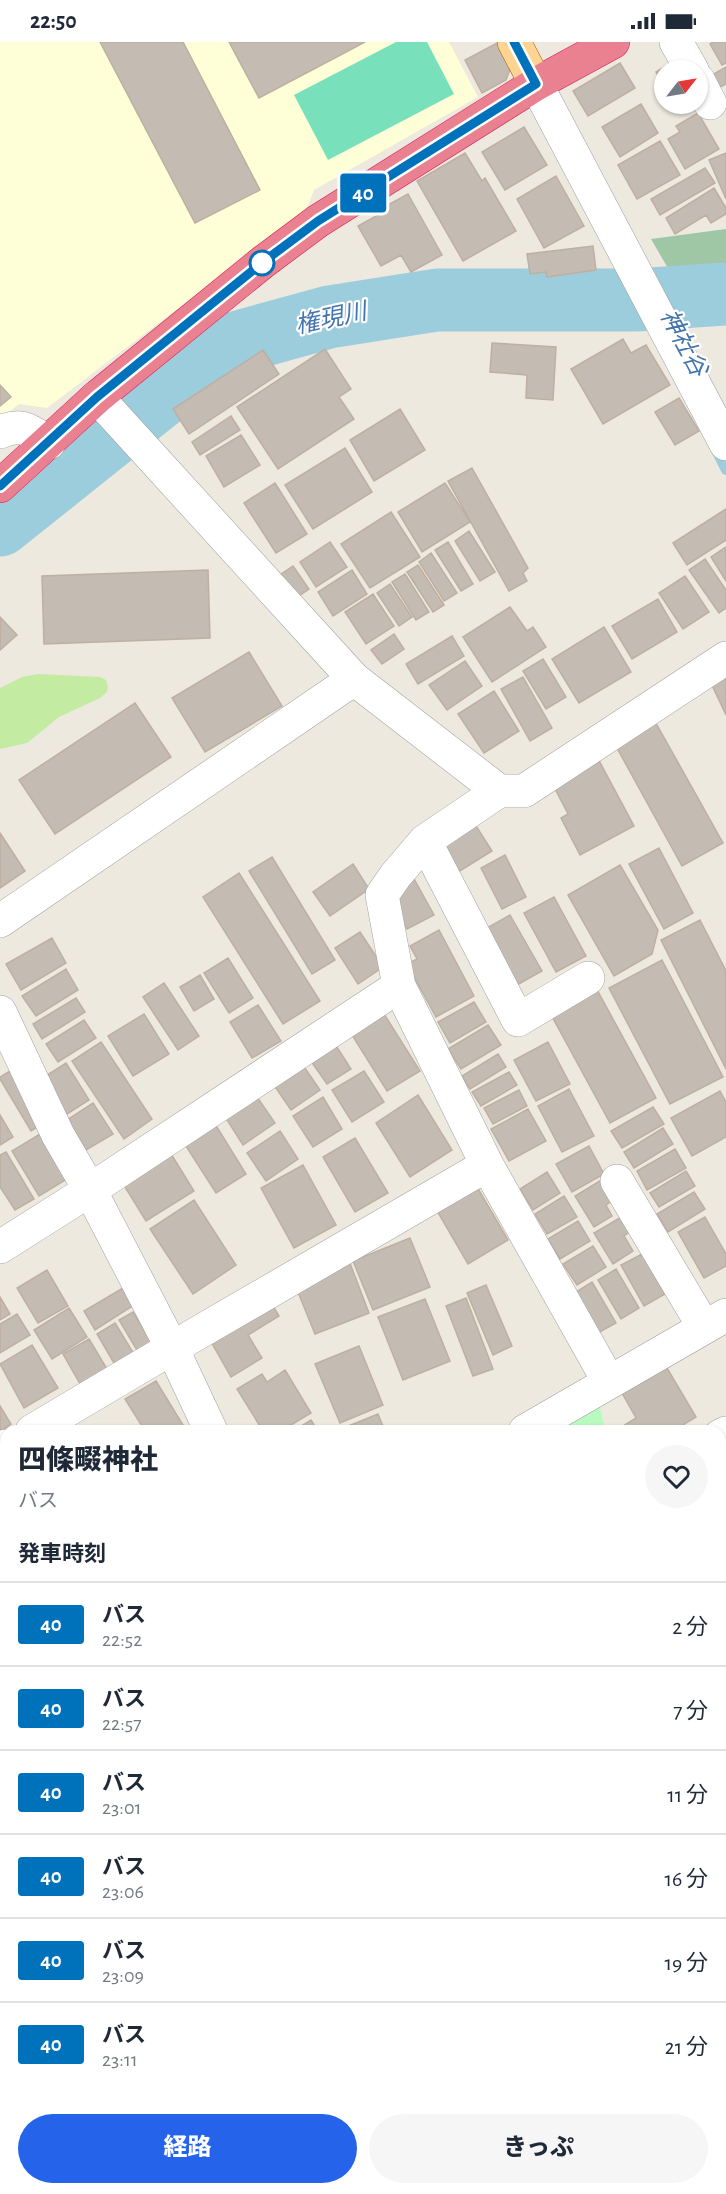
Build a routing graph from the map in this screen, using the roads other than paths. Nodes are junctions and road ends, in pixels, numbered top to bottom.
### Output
1 (514, 42) edge
2 (613, 42) edge
3 (676, 42) edge
4 (686, 60) edge
5 (536, 84) junction
6 (102, 403) junction
7 (0, 432) edge
8 (49, 443) junction
9 (726, 444) edge
10 (0, 486) edge
11 (726, 658) edge
12 (354, 679) junction
13 (499, 791) junction
14 (425, 840) junction
15 (0, 921) edge
16 (588, 978) dead end
17 (399, 986) junction
18 (0, 1012) edge
19 (8, 1049) edge
20 (487, 1165) junction
21 (618, 1182) dead end
22 (90, 1190) junction
23 (0, 1247) edge
24 (715, 1321) edge
25 (172, 1347) junction
26 (609, 1382) junction
27 (42, 1425) edge
28 (208, 1425) edge
29 (535, 1425) edge

1 - 5 main road
2 - 5 highway
3 - 4 street
5 - 6 highway
5 - 9 street
6 - 8 highway
6 - 12 street
7 - 8 street
8 - 10 highway
11 - 13 street
12 - 13 street
12 - 15 street
13 - 14 street
14 - 16 street
14 - 17 street
17 - 20 street
17 - 22 street
18 - 19 street
19 - 22 street
20 - 25 street
20 - 26 street
21 - 24 street
22 - 23 street
22 - 25 street
24 - 26 street
25 - 27 street
25 - 28 street
26 - 29 street

